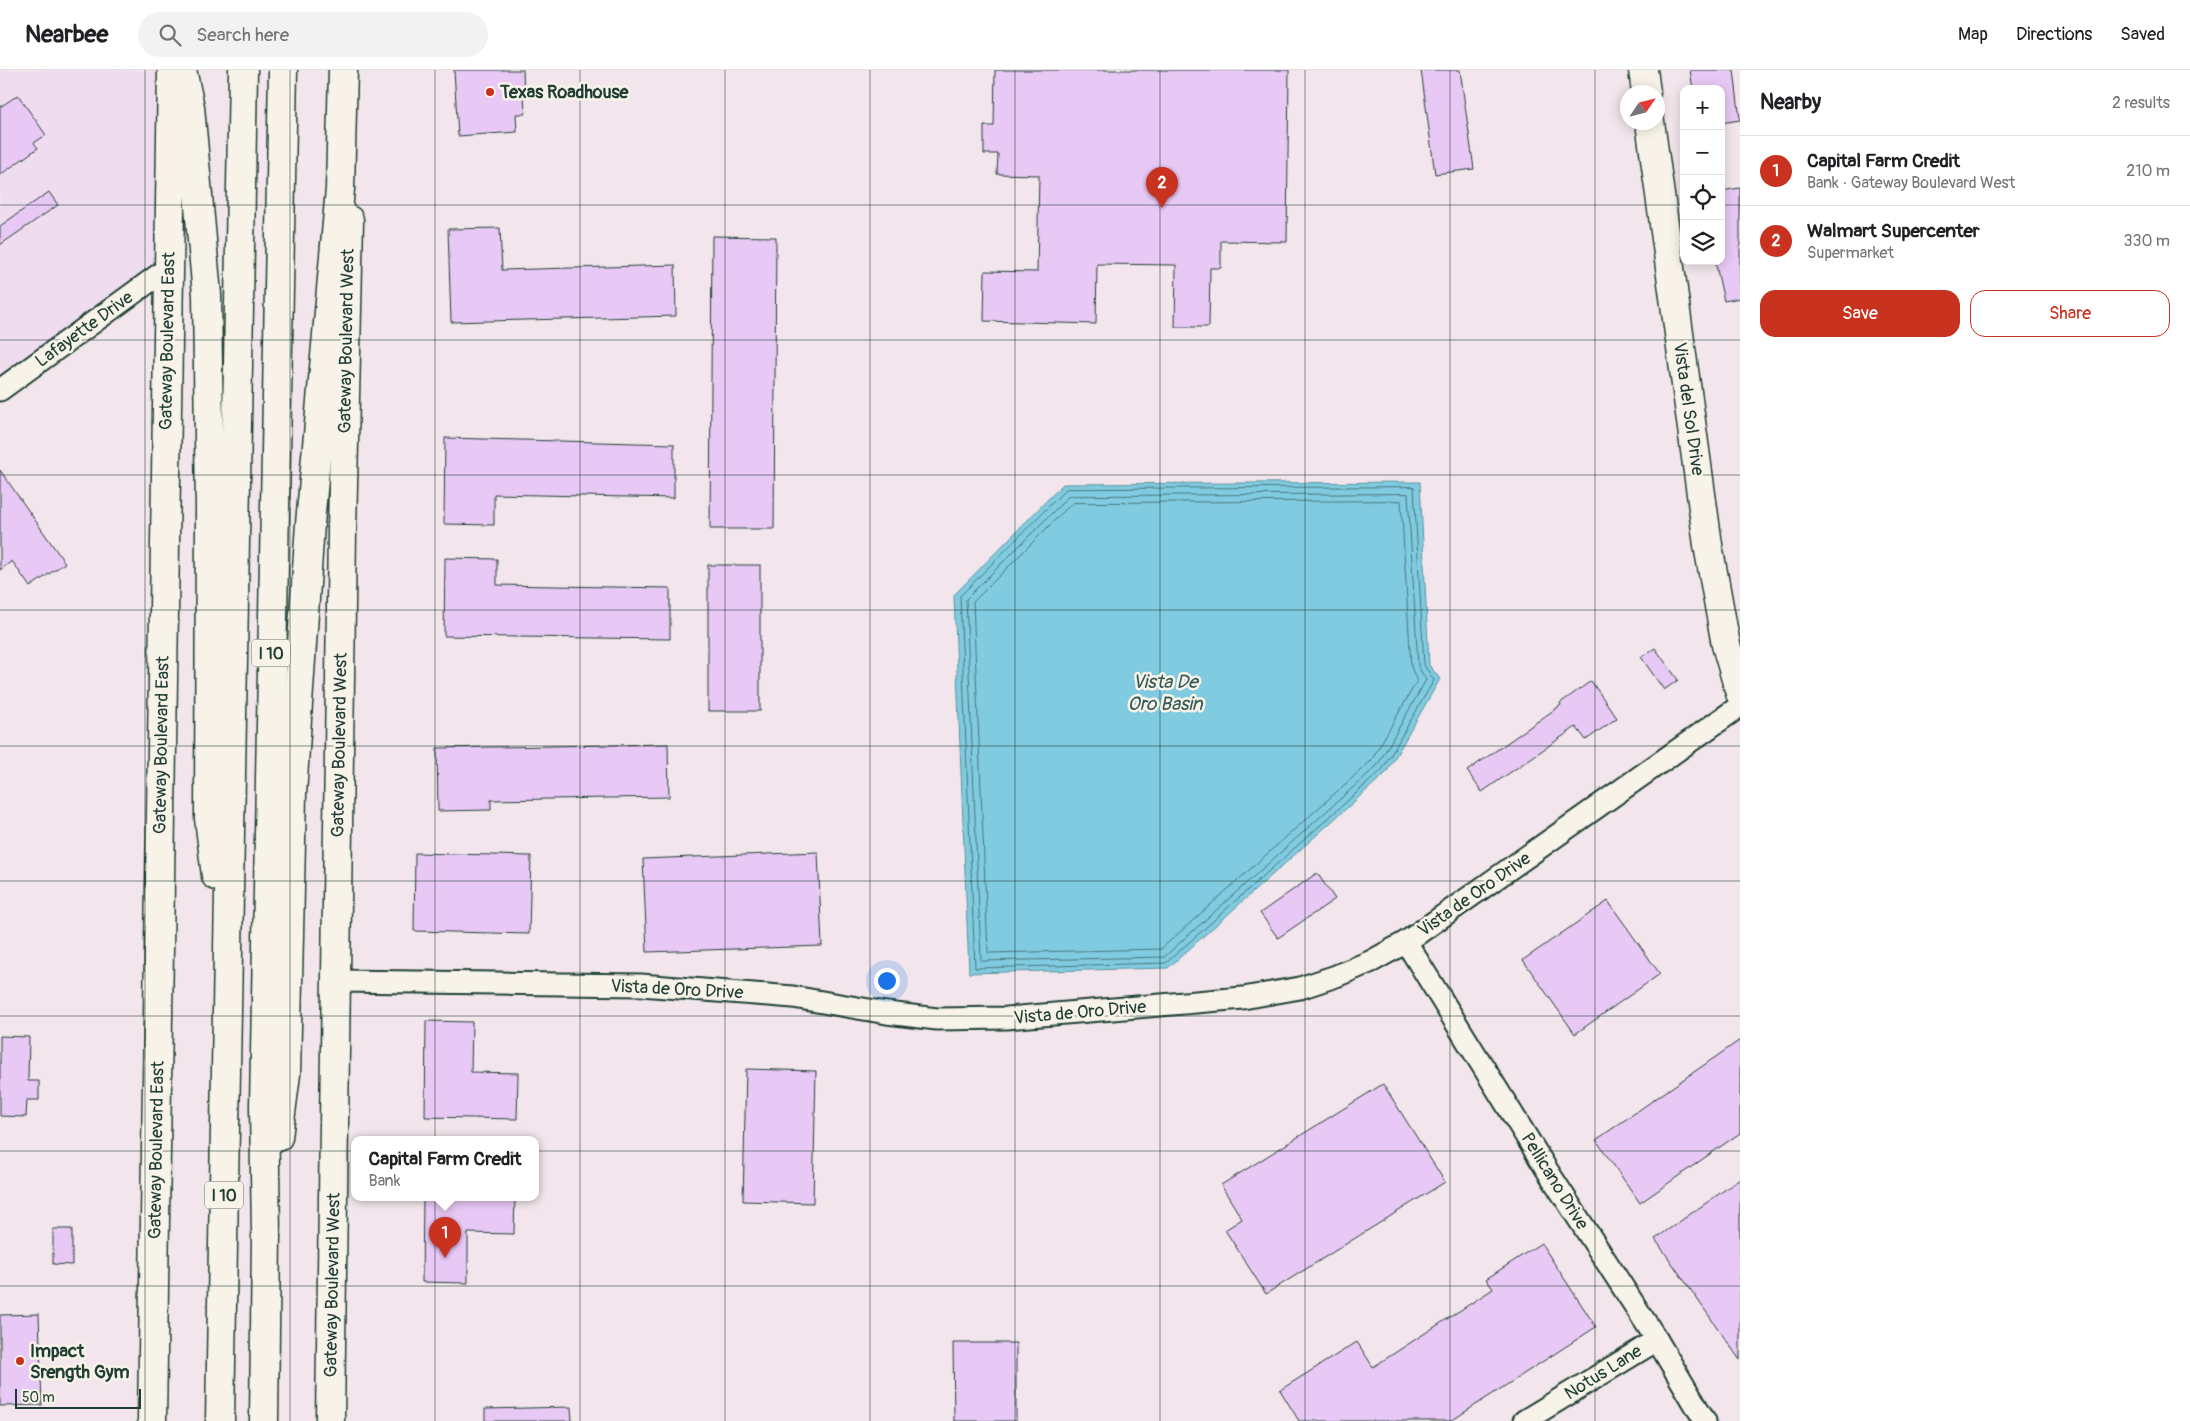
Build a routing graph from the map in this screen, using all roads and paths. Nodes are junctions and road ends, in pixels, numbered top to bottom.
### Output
1 (172, 70) edge
2 (182, 70) edge
3 (243, 70) edge
4 (283, 70) edge
5 (343, 70) edge
6 (352, 70) edge
7 (1643, 70) edge
8 (1645, 85) edge
9 (1651, 130) edge
10 (168, 268) junction
11 (0, 390) edge
12 (1740, 693) edge
13 (1740, 706) edge
14 (1406, 942) junction
15 (229, 969) junction
16 (337, 981) junction
17 (266, 1235) junction
18 (1657, 1340) junction
19 (152, 1421) edge
20 (220, 1421) edge
21 (264, 1421) edge
22 (330, 1421) edge
23 (1524, 1421) edge
24 (1705, 1421) edge

1 - 10 main road, Gateway Boulevard East
2 - 15 main road
3 - 15 main road, I 10
4 - 17 main road, I 10
5 - 17 main road
6 - 16 main road, Gateway Boulevard West
7 - 8 main road
9 - 12 main road, Vista del Sol Drive
10 - 11 street, Lafayette Drive
10 - 19 main road, Gateway Boulevard East
13 - 14 street, Vista de Oro Drive
14 - 16 street, Vista de Oro Drive
14 - 18 street, Pellicano Drive
15 - 20 main road, I 10
16 - 22 main road, Gateway Boulevard West
17 - 21 main road, I 10
18 - 23 street, Notus Lane
18 - 24 street, Pellicano Drive

